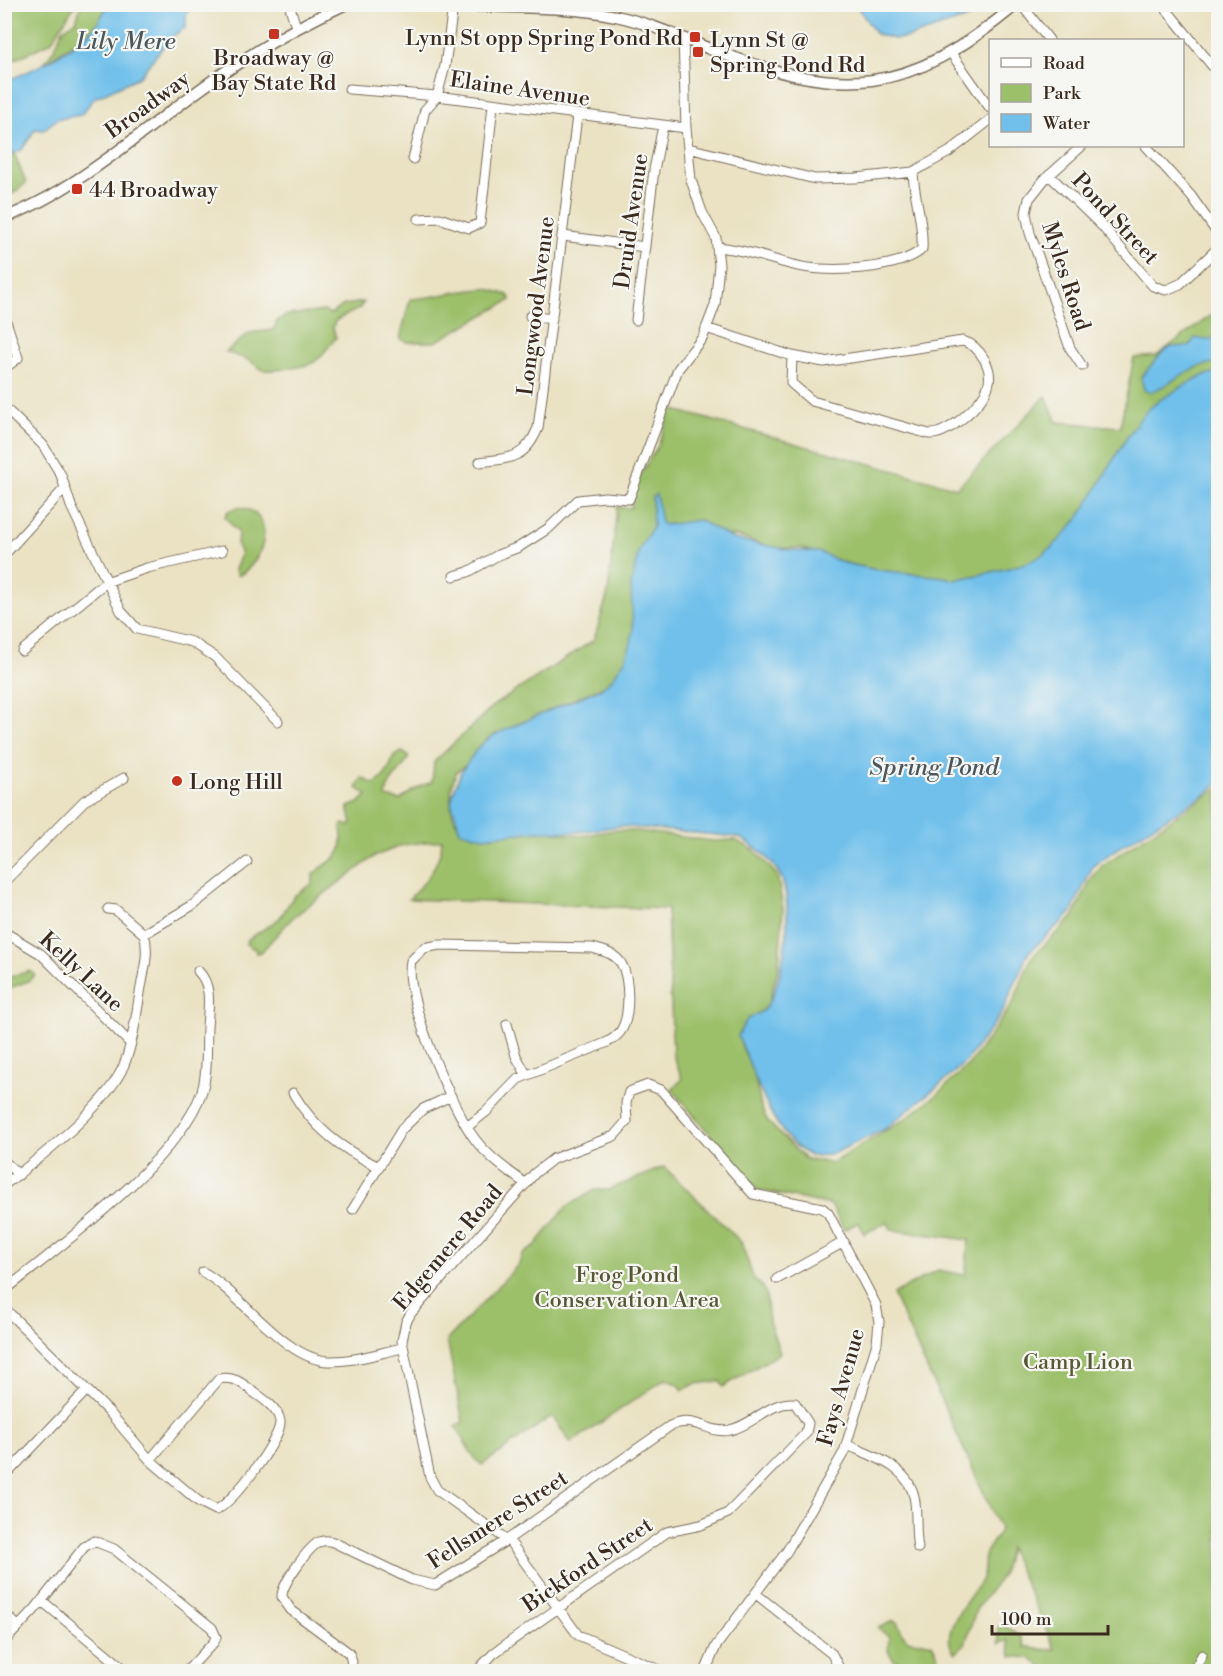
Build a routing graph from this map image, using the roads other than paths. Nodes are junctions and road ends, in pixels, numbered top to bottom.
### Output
1 (289, 4) edge
2 (346, 4) edge
3 (438, 4) edge
4 (1019, 4) edge
5 (1162, 4) edge
6 (453, 6) junction
7 (296, 27) junction
8 (683, 38) junction
9 (1048, 39) edge
10 (951, 53) junction
11 (1218, 73) edge
12 (349, 90) dead end
13 (436, 96) junction
14 (493, 105) junction
15 (989, 107) edge
16 (577, 116) junction
17 (989, 121) edge
18 (663, 126) junction
19 (686, 128) junction
20 (688, 147) junction
21 (1081, 147) edge
22 (1147, 147) edge
23 (413, 159) dead end
24 (913, 172) junction
25 (1049, 175) junction
26 (4, 218) edge
27 (420, 219) dead end
28 (1218, 234) edge
29 (563, 236) junction
30 (645, 247) junction
31 (717, 247) junction
32 (1218, 249) edge
33 (4, 315) edge
34 (530, 316) dead end
35 (552, 319) junction
36 (636, 320) dead end
37 (706, 328) junction
38 (792, 356) junction
39 (1082, 366) dead end
40 (4, 369) edge
41 (4, 407) edge
42 (480, 462) dead end
43 (65, 488) junction
44 (222, 551) dead end
45 (4, 555) edge
46 (454, 576) dead end
47 (106, 582) junction
48 (22, 651) dead end
49 (278, 721) dead end
50 (124, 778) dead end
51 (247, 862) dead end
52 (4, 882) edge
53 (108, 909) dead end
54 (4, 932) edge
55 (144, 934) junction
56 (198, 971) dead end
57 (507, 1024) dead end
58 (130, 1043) junction
59 (526, 1074) junction
60 (644, 1085) joint
61 (292, 1093) dead end
62 (451, 1096) junction
63 (467, 1127) junction
64 (4, 1161) edge
65 (377, 1166) junction
66 (19, 1174) junction
67 (526, 1184) junction
68 (4, 1185) edge
69 (353, 1209) dead end
70 (844, 1242) junction
71 (203, 1272) dead end
72 (777, 1279) dead end
73 (4, 1291) edge
74 (4, 1308) edge
75 (402, 1348) junction
76 (86, 1391) junction
77 (782, 1402) joint
78 (847, 1445) junction
79 (150, 1460) junction
80 (4, 1477) edge
81 (507, 1540) junction
82 (918, 1548) dead end
83 (756, 1594) junction
84 (42, 1601) junction
85 (557, 1607) junction
86 (4, 1613) edge
87 (18, 1626) junction
88 (4, 1642) edge
89 (1202, 1655) dead end
90 (128, 1671) edge
91 (186, 1671) edge
92 (348, 1671) edge
93 (476, 1671) edge
94 (664, 1671) edge
95 (705, 1671) edge
96 (841, 1671) edge
97 (1193, 1671) edge

1 - 7 street
2 - 7 main road, Broadway
3 - 6 main road
4 - 9 street
4 - 10 main road
5 - 11 street
6 - 8 main road
6 - 13 street
7 - 26 main road, Broadway
8 - 10 main road
8 - 19 street
10 - 15 street
12 - 13 street, Elaine Avenue
13 - 14 street, Elaine Avenue
13 - 23 street
14 - 16 street, Elaine Avenue
14 - 27 street
16 - 18 street, Elaine Avenue
16 - 29 street, Longwood Avenue
17 - 24 street
18 - 19 street, Elaine Avenue
18 - 30 street, Druid Avenue
19 - 20 street
20 - 24 street
20 - 31 street
21 - 25 street, Myles Road
22 - 28 street
24 - 31 street
25 - 32 street, Pond Street
25 - 39 street, Myles Road
29 - 30 street
29 - 35 street, Longwood Avenue
30 - 36 street, Druid Avenue
31 - 37 street
33 - 40 street
34 - 35 street
35 - 42 street, Longwood Avenue
37 - 38 street
37 - 46 street
38 - 38 street
41 - 43 street
43 - 45 street
43 - 47 street
44 - 47 street
47 - 48 street
47 - 49 street
50 - 52 street
51 - 55 street
53 - 55 street
54 - 58 street, Kelly Lane
55 - 58 street
56 - 73 street
57 - 59 street
58 - 66 street
59 - 62 street
59 - 63 street
60 - 67 street, Edgemere Road
60 - 70 street, Fays Avenue
61 - 65 street
62 - 63 street
62 - 65 street
63 - 67 street
64 - 66 street
65 - 69 street
66 - 68 street
67 - 75 street, Edgemere Road
70 - 72 street
70 - 78 street, Fays Avenue
71 - 75 street
74 - 76 street
75 - 81 street, Edgemere Road
76 - 79 street
76 - 80 street
77 - 81 street, Fellsmere Street
77 - 85 street, Bickford Street
78 - 82 street
78 - 83 street, Fays Avenue
79 - 79 street
81 - 85 street, Edgemere Road
81 - 92 street, Fellsmere Street
83 - 95 street, Fays Avenue
83 - 96 street
84 - 87 street
84 - 90 street
84 - 91 street
85 - 93 street, Bickford Street
85 - 94 street, Edgemere Road
86 - 87 street
87 - 88 street
89 - 97 street

